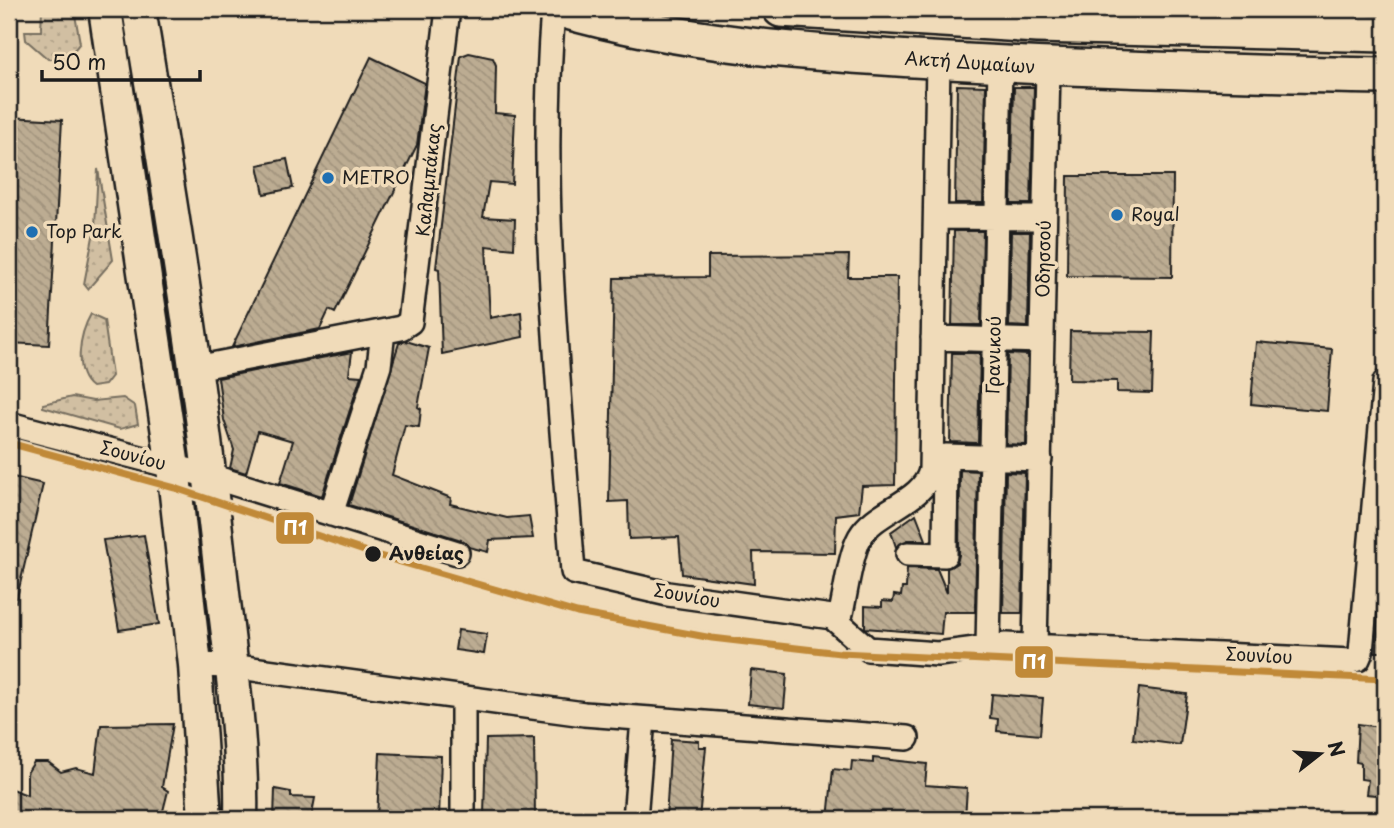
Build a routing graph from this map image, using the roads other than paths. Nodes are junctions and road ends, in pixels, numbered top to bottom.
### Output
1 (105, 9) edge
2 (139, 9) edge
3 (448, 9) edge
4 (553, 9) edge
5 (560, 9) edge
6 (781, 9) edge
7 (1385, 34) edge
8 (938, 61) junction
9 (1000, 65) junction
10 (1048, 69) junction
11 (1385, 76) edge
12 (936, 217) junction
13 (997, 218) junction
14 (1044, 218) junction
15 (182, 268) junction
16 (143, 274) junction
17 (383, 331) junction
18 (933, 338) junction
19 (994, 340) junction
20 (1042, 341) junction
21 (196, 368) junction
22 (1385, 382) edge
23 (9, 424) edge
24 (992, 457) junction
25 (1040, 459) junction
26 (939, 461) junction
27 (173, 467) junction
28 (210, 476) junction
29 (331, 513) junction
30 (457, 554) dead end
31 (908, 554) dead end
32 (837, 619) junction
33 (988, 646) junction
34 (1035, 646) junction
35 (195, 665) junction
36 (231, 666) junction
37 (463, 699) junction
38 (643, 719) junction
39 (908, 738) dead end
40 (205, 819) edge
41 (241, 819) edge
42 (463, 819) edge
43 (635, 819) edge

1 - 16 main road
2 - 15 main road
3 - 17 street, Καλαμπάκας
4 - 32 street, Σουνίου
5 - 8 main road, Ακτή Δυμαίων
6 - 7 main road
8 - 9 main road, Ακτή Δυμαίων
8 - 12 street
9 - 10 main road, Ακτή Δυμαίων
9 - 13 street, Γρανικού
10 - 11 main road, Ακτή Δυμαίων
10 - 14 street, Οδησσού
12 - 13 street
12 - 18 street
13 - 14 street
13 - 19 street, Γρανικού
14 - 20 street, Οδησσού
15 - 16 main road
15 - 21 main road
16 - 27 main road
17 - 21 street, Καλαμπάκας
17 - 29 street
18 - 19 street
18 - 26 street
19 - 20 street
19 - 24 street, Γρανικού
20 - 25 street, Οδησσού
21 - 28 main road
22 - 34 street, Σουνίου
23 - 27 street, Σουνίου
24 - 25 street
24 - 26 street
24 - 33 street, Γρανικού
25 - 34 street, Οδησσού
26 - 31 street
26 - 32 street
27 - 28 street, Σουνίου
27 - 35 main road
28 - 29 street, Σουνίου
28 - 36 main road
29 - 30 street, Σουνίου
32 - 33 street, Σουνίου
33 - 34 street, Σουνίου
35 - 36 street
35 - 40 main road
36 - 37 street
36 - 41 main road
37 - 38 street
37 - 42 street
38 - 39 street
38 - 43 street

